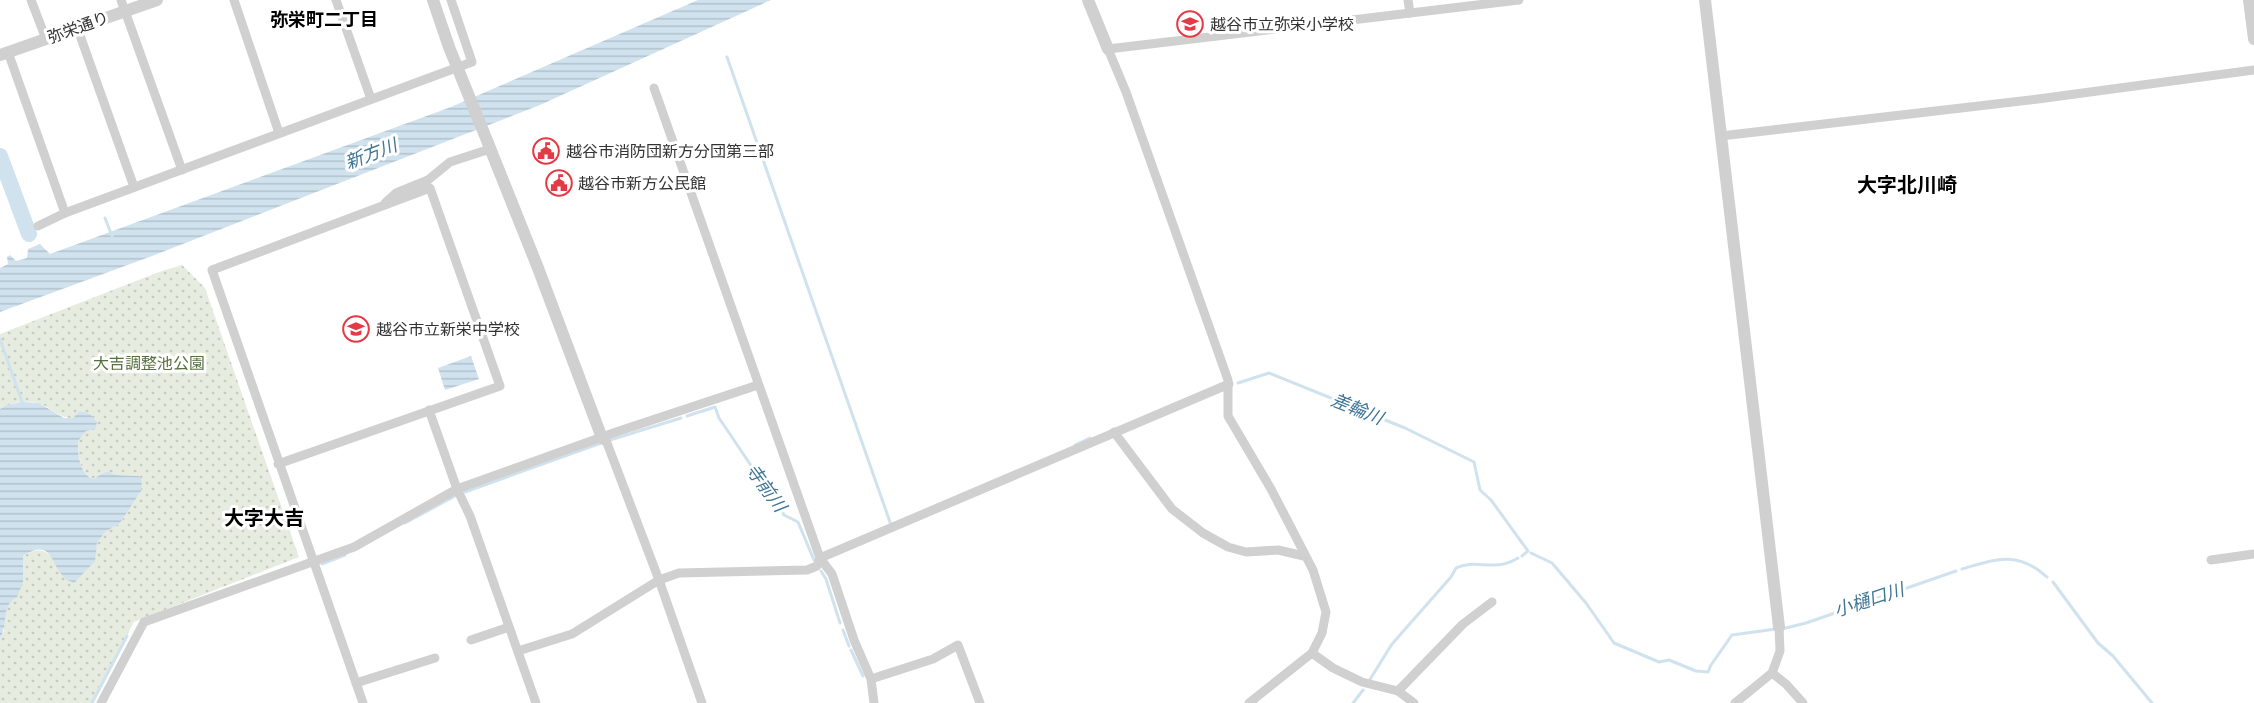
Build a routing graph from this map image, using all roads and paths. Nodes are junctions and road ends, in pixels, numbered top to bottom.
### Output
1 (31, 0) edge
2 (157, 0) edge
3 (234, 0) edge
4 (336, 0) edge
5 (433, 0) edge
6 (451, 0) edge
7 (1088, 0) edge
8 (1408, 0) edge
9 (1519, 0) edge
10 (1705, 0) edge
11 (2249, 0) edge
12 (123, 5) edge
13 (1410, 13) junction
14 (77, 27) junction
15 (46, 39) junction
16 (2254, 39) edge
17 (1108, 49) junction
18 (4, 54) edge
19 (2254, 70) edge
20 (654, 88) dead end
21 (371, 99) junction
22 (279, 133) junction
23 (1721, 136) junction
24 (489, 146) junction
25 (182, 170) junction
26 (134, 188) junction
27 (380, 207) junction
28 (64, 213) junction
29 (38, 226) dead end
30 (1229, 384) junction
31 (758, 385) junction
32 (429, 411) junction
33 (1114, 432) junction
34 (602, 438) junction
35 (278, 464) junction
36 (458, 489) junction
37 (2254, 554) edge
38 (1304, 556) junction
39 (820, 558) junction
40 (2211, 560) dead end
41 (313, 561) junction
42 (659, 580) junction
43 (1492, 602) dead end
44 (509, 627) junction
45 (1779, 627) joint
46 (471, 640) dead end
47 (518, 651) junction
48 (1312, 653) junction
49 (435, 658) dead end
50 (1772, 673) junction
51 (871, 679) junction
52 (356, 683) junction
53 (1398, 691) junction
54 (101, 703) edge
55 (363, 703) edge
56 (536, 703) edge
57 (702, 703) edge
58 (874, 703) edge
59 (980, 703) edge
60 (1249, 703) edge
61 (1414, 703) edge
62 (1735, 703) edge
63 (1803, 703) edge

1 - 15 street
2 - 12 street, 弥栄通り
3 - 22 street
4 - 21 street
5 - 24 street, bridge
6 - 21 street
7 - 17 street
8 - 13 street
9 - 13 street
10 - 23 street
11 - 16 street
12 - 14 street, 弥栄通り
12 - 25 street
13 - 17 street
14 - 15 street, 弥栄通り
14 - 26 street
15 - 18 street, 弥栄通り
17 - 30 street
18 - 28 street
19 - 23 street
20 - 31 street
21 - 22 street
22 - 25 street
23 - 45 street
24 - 27 street
24 - 34 street
25 - 26 street
26 - 28 street
27 - 32 street
27 - 35 street
28 - 29 street
30 - 33 street
30 - 38 street
31 - 34 street
31 - 39 street
32 - 35 street
32 - 36 street
33 - 38 street
33 - 39 street
34 - 36 street
34 - 42 street
35 - 41 street
36 - 41 street
36 - 44 street
37 - 40 street
38 - 48 street
39 - 42 street
39 - 51 street
41 - 52 street
41 - 54 street
42 - 47 street
42 - 57 street
43 - 53 street
44 - 46 street
44 - 47 street
45 - 50 street
47 - 56 street
48 - 53 street
48 - 60 street
49 - 52 street
50 - 62 street
50 - 63 street
51 - 58 street
51 - 59 street
52 - 55 street
53 - 61 street

